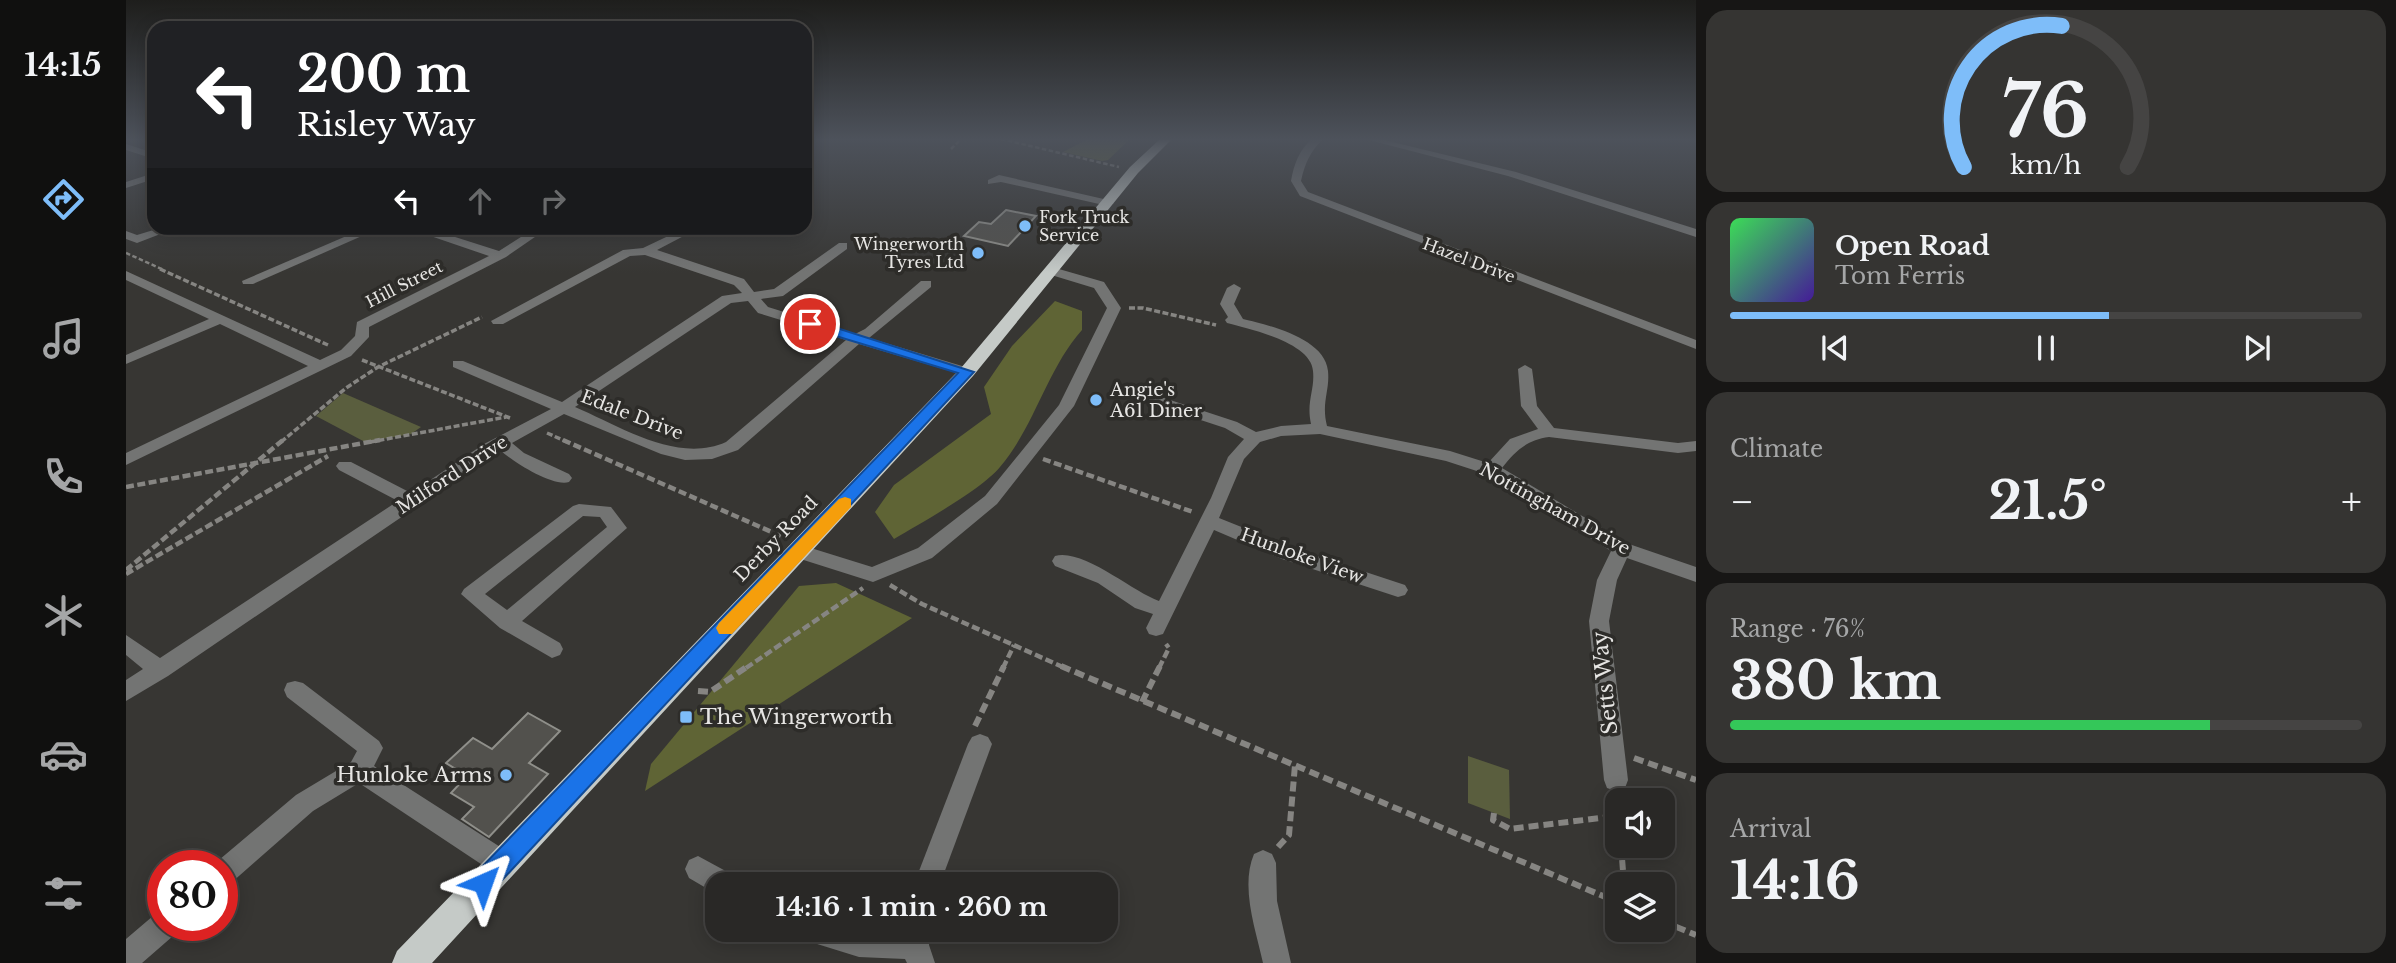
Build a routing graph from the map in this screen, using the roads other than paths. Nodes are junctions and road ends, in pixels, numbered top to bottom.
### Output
1 (1026, 184) edge
2 (1123, 184) edge
3 (1298, 184) edge
4 (1543, 184) edge
5 (1035, 186) junction
6 (1022, 197) dead end
7 (1108, 203) junction
8 (1696, 218) edge
9 (1690, 231) edge
10 (126, 235) edge
11 (149, 235) edge
12 (357, 235) edge
13 (439, 235) edge
14 (531, 235) edge
15 (679, 235) edge
16 (843, 246) dead end
17 (646, 251) junction
18 (500, 255) junction
19 (1052, 271) junction
20 (126, 275) edge
21 (248, 281) dead end
22 (926, 284) dead end
23 (1234, 288) dead end
24 (751, 294) junction
25 (493, 318) road end
26 (220, 319) junction
27 (857, 338) junction
28 (1696, 345) edge
29 (126, 360) edge
30 (458, 364) dead end
31 (319, 365) junction
32 (1525, 369) dead end
33 (967, 372) junction
34 (1155, 400) dead end
35 (562, 409) junction
36 (1320, 429) junction
37 (1549, 432) junction
38 (1254, 438) junction
39 (501, 442) junction
40 (1696, 446) edge
41 (126, 460) edge
42 (345, 467) dead end
43 (1492, 470) junction
44 (564, 478) dead end
45 (412, 501) junction
46 (1208, 519) junction
47 (800, 549) junction
48 (1622, 549) junction
49 (1062, 561) dead end
50 (1696, 575) edge
51 (1398, 590) dead end
52 (507, 621) junction
53 (126, 643) edge
54 (552, 649) dead end
55 (160, 670) junction
56 (295, 690) dead end
57 (126, 692) edge
58 (979, 744) road end
59 (360, 770) junction
60 (1616, 780) dead end
61 (238, 860) edge
62 (502, 863) junction
63 (1263, 863) dead end
64 (698, 869) dead end
65 (931, 872) edge
66 (705, 873) edge
67 (147, 940) edge
68 (856, 942) edge
69 (917, 946) edge
70 (126, 958) edge
71 (409, 963) edge
72 (1277, 963) edge

1 - 5 street
2 - 7 highway, Derby Road
3 - 28 street, Hazel Drive
4 - 9 street
5 - 6 street
5 - 7 street
7 - 19 highway, Derby Road
8 - 9 street
10 - 11 street
12 - 21 street
13 - 18 street
14 - 18 street, Hill Street
15 - 17 street
16 - 24 street, Milford Drive
17 - 24 street
17 - 25 street
18 - 31 street, Hill Street
19 - 33 highway, Derby Road
19 - 47 street
20 - 26 street
22 - 27 street, Edale Drive
23 - 36 street
24 - 27 street
24 - 35 street, Milford Drive
26 - 29 street
26 - 31 street
27 - 33 street
27 - 35 street, Edale Drive
30 - 35 street, Edale Drive
31 - 41 street
32 - 37 street
33 - 47 highway, Derby Road
34 - 38 street
35 - 39 street, Milford Drive
36 - 38 street, Nottingham Drive
36 - 43 street, Nottingham Drive
37 - 40 street
37 - 43 street
38 - 46 street
39 - 44 street
39 - 45 street, Milford Drive
42 - 45 street
43 - 48 street, Nottingham Drive
45 - 55 street, Milford Drive
46 - 49 street
46 - 51 street, Hunloke View
47 - 62 highway, Derby Road
48 - 50 street, Nottingham Drive
48 - 60 street, Setts Way
52 - 52 street
52 - 54 street
53 - 55 street
55 - 57 street, Milford Drive
56 - 59 street
58 - 65 street
59 - 61 street
59 - 62 street
62 - 71 highway, Derby Road
63 - 72 street
64 - 66 street
67 - 70 street
68 - 69 street

